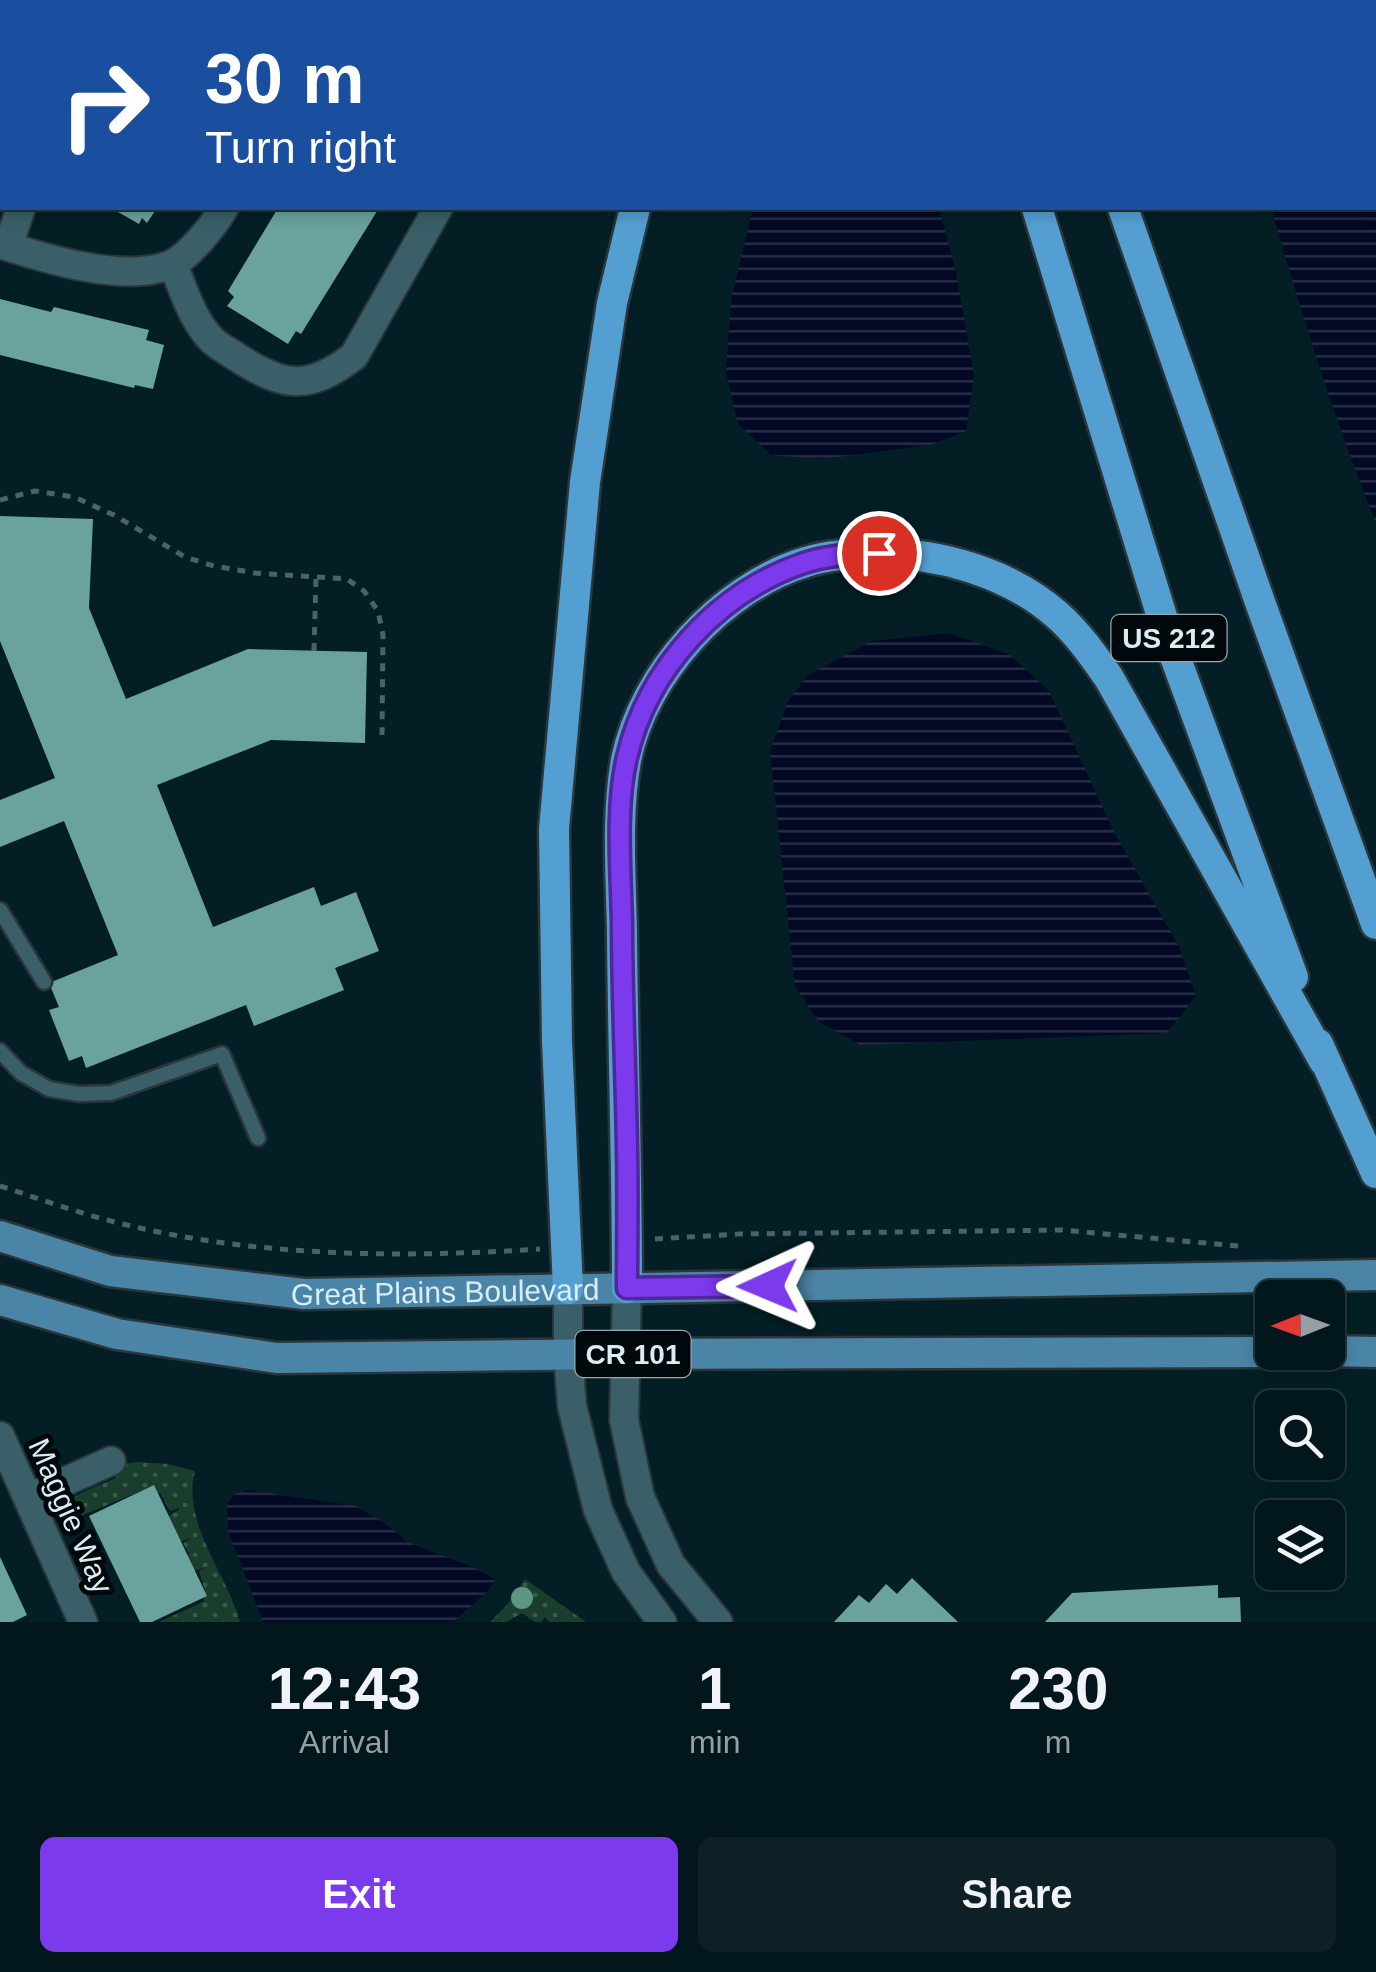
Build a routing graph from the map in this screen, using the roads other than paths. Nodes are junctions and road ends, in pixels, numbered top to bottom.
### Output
1 (21, 210) edge
2 (222, 210) edge
3 (437, 210) edge
4 (635, 210) edge
5 (1037, 210) edge
6 (1124, 210) edge
7 (4, 245) edge
8 (173, 264) junction
9 (0, 910) edge
10 (1376, 924) edge
11 (44, 982) dead end
12 (0, 1051) edge
13 (1324, 1061) junction
14 (258, 1138) dead end
15 (1376, 1173) edge
16 (0, 1236) edge
17 (1376, 1275) edge
18 (627, 1288) junction
19 (568, 1290) junction
20 (0, 1300) edge
21 (1255, 1352) edge
22 (1345, 1352) edge
23 (1376, 1352) edge
24 (626, 1354) junction
25 (568, 1355) junction
26 (0, 1436) edge
27 (110, 1462) dead end
28 (28, 1498) junction
29 (79, 1621) edge
30 (662, 1622) edge
31 (718, 1622) edge

1 - 7 street
2 - 8 street
3 - 8 street
4 - 19 highway
5 - 13 highway, US 212
6 - 10 highway, US 212
7 - 8 street
9 - 11 lane
12 - 14 lane
13 - 15 highway, US 212
13 - 18 highway
16 - 19 main road, Great Plains Boulevard / CR 101
17 - 18 main road, Great Plains Boulevard / CR 101
18 - 19 main road, Great Plains Boulevard / CR 101
18 - 24 street
19 - 25 street
20 - 25 main road, CR 101
21 - 24 main road, CR 101
22 - 23 main road
24 - 25 main road, CR 101
24 - 31 street
25 - 30 street
26 - 28 street, Maggie Way
27 - 28 street
28 - 29 street, Maggie Way

